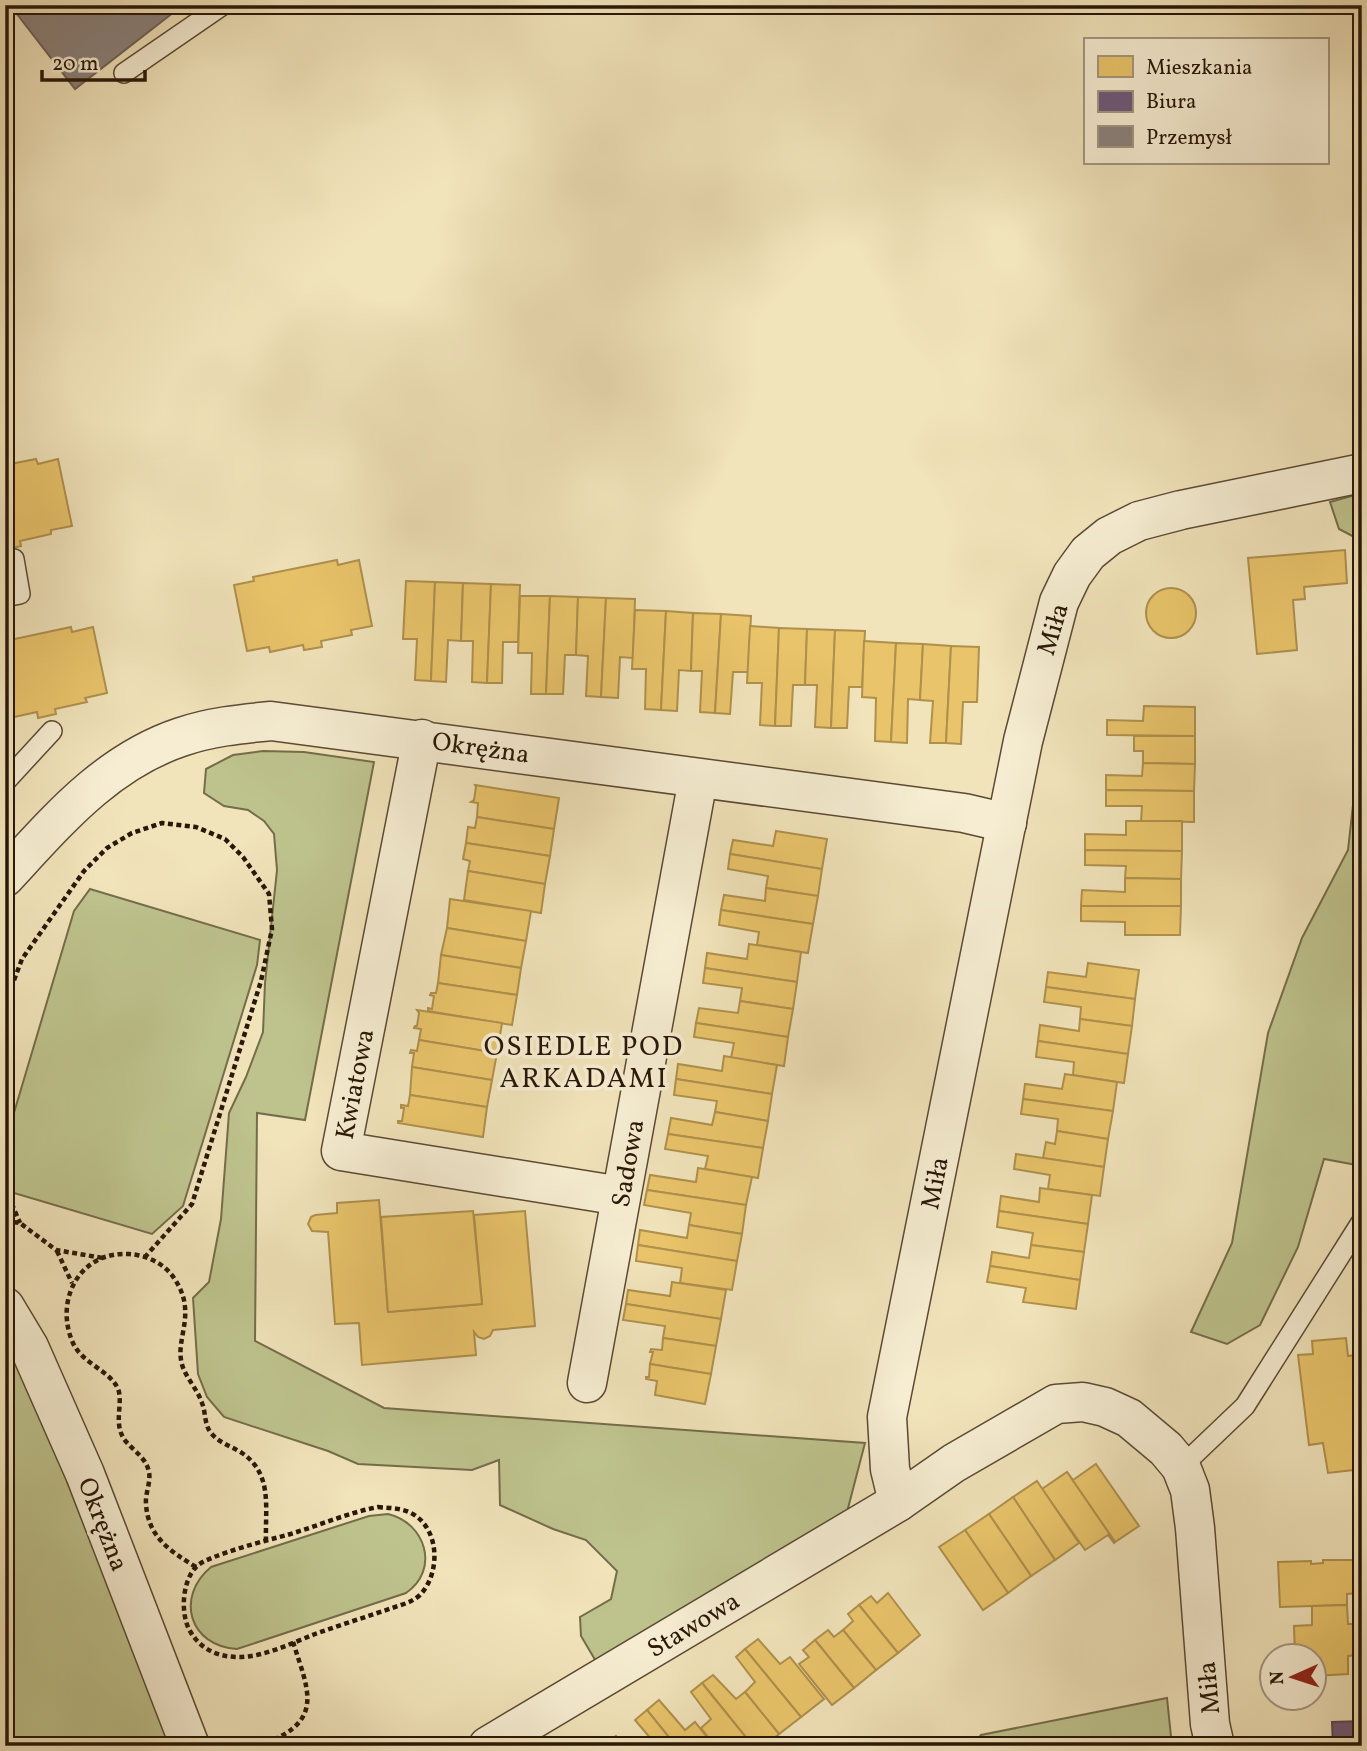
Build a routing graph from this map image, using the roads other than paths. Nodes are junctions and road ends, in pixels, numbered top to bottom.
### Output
1 (223, 5) edge
2 (124, 73) dead end
3 (1362, 472) edge
4 (14, 558) dead end
5 (5, 597) edge
6 (51, 731) dead end
7 (422, 739) junction
8 (698, 779) junction
9 (5, 782) edge
10 (1007, 823) junction
11 (5, 877) edge
12 (621, 1196) junction
13 (1362, 1221) edge
14 (5, 1307) edge
15 (587, 1383) dead end
16 (1181, 1467) junction
17 (898, 1502) junction
18 (190, 1746) edge
19 (488, 1746) edge
20 (1215, 1746) edge

1 - 2 lane
3 - 10 street, Miła
4 - 5 lane
6 - 9 lane
7 - 8 street, Okrężna
7 - 11 street, Okrężna
7 - 12 street, Kwiatowa
8 - 10 street, Okrężna
8 - 12 street, Sadowa
10 - 17 street, Miła
12 - 15 street, Sadowa
13 - 16 lane
14 - 18 street, Okrężna
16 - 17 street, Miła
16 - 20 street, Miła
17 - 19 street, Stawowa

